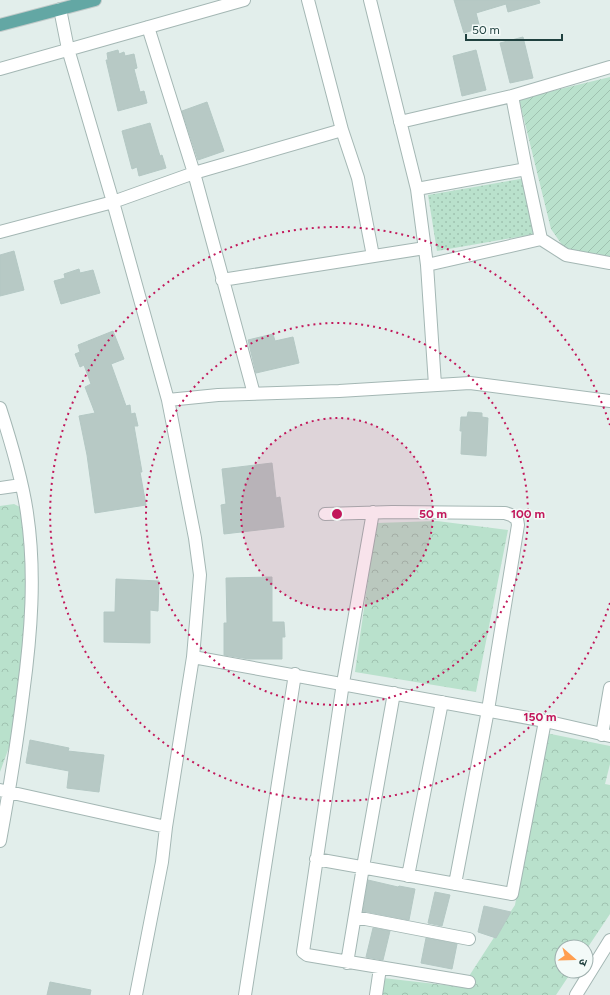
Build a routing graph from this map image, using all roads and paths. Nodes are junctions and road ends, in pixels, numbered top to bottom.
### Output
1 (95, 0) edge
2 (244, 0) edge
3 (308, 0) edge
4 (370, 0) edge
5 (60, 9) junction
6 (0, 25) edge
7 (148, 27) junction
8 (68, 50) junction
9 (610, 67) edge
10 (0, 69) edge
11 (512, 96) junction
12 (400, 122) junction
13 (342, 130) junction
14 (526, 169) junction
15 (194, 173) junction
16 (417, 189) junction
17 (114, 202) junction
18 (0, 232) edge
19 (540, 239) junction
20 (425, 248) junction
21 (374, 256) junction
22 (610, 263) edge
23 (427, 265) junction
24 (222, 280) junction
25 (435, 385) junction
26 (254, 394) junction
27 (168, 400) junction
28 (610, 401) edge
29 (0, 408) edge
30 (21, 485) junction
31 (0, 488) edge
32 (373, 512) junction
33 (325, 514) dead end
34 (193, 656) junction
35 (295, 674) junction
36 (344, 683) junction
37 (610, 688) edge
38 (394, 693) junction
39 (442, 702) junction
40 (488, 710) junction
41 (545, 721) junction
42 (606, 735) edge
43 (5, 791) edge
44 (166, 827) junction
45 (0, 840) edge
46 (316, 859) junction
47 (363, 867) junction
48 (408, 876) junction
49 (455, 884) junction
50 (355, 917) junction
51 (469, 939) dead end
52 (610, 940) edge
53 (347, 963) junction
54 (380, 968) junction
55 (469, 982) dead end
56 (136, 995) edge
57 (245, 995) edge
58 (376, 995) edge
59 (576, 995) edge

1 - 5 main road
2 - 7 street
3 - 13 street
4 - 12 street
5 - 6 main road
5 - 8 street
7 - 8 street
7 - 15 street
8 - 10 street
8 - 17 street
9 - 11 street
11 - 12 street
11 - 14 street
12 - 16 street
13 - 15 street
13 - 21 street
14 - 16 street
14 - 19 street
15 - 17 street
15 - 24 street
16 - 20 street
17 - 18 street
17 - 27 street
19 - 22 street
19 - 23 street
20 - 21 street
20 - 23 street
21 - 24 street
23 - 25 street
24 - 26 street
25 - 26 street
25 - 28 street
26 - 27 street
27 - 34 street
29 - 30 street
30 - 31 street
30 - 43 street
32 - 33 street
32 - 36 street
32 - 40 street
34 - 35 street
34 - 44 street
35 - 36 street
35 - 57 street
36 - 38 street
36 - 46 street
37 - 42 street
38 - 39 street
38 - 47 street
39 - 40 street
39 - 48 street
40 - 41 street
40 - 49 street
41 - 42 street
41 - 49 street
43 - 44 street
43 - 45 street
44 - 56 street
46 - 47 street
46 - 53 street
47 - 48 street
47 - 50 street
48 - 49 street
50 - 51 street
50 - 53 street
52 - 59 street
53 - 54 street
54 - 55 street
54 - 58 street

